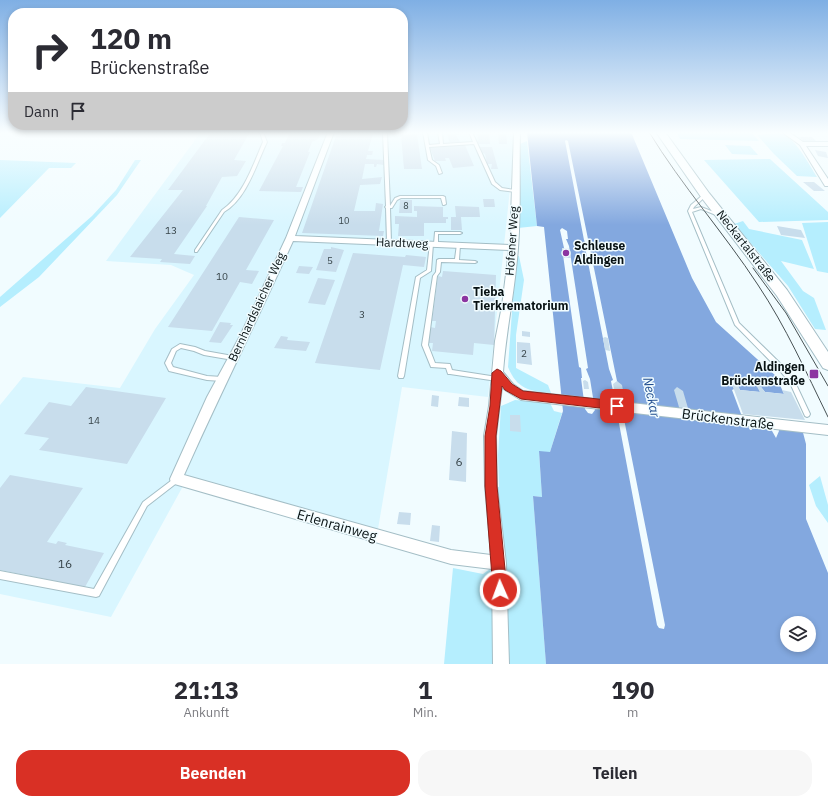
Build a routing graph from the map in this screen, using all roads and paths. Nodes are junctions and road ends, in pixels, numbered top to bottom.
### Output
1 (255, 163) edge
2 (319, 163) edge
3 (386, 163) edge
4 (434, 163) edge
5 (483, 163) edge
6 (516, 163) edge
7 (681, 163) edge
8 (814, 163) edge
9 (440, 173) dead end
10 (828, 184) edge
11 (516, 191) junction
12 (705, 195) junction
13 (444, 204) dead end
14 (388, 207) junction
15 (690, 211) junction
16 (722, 215) junction
17 (460, 233) dead end
18 (290, 238) junction
19 (389, 244) junction
20 (433, 244) junction
21 (458, 245) junction
22 (514, 248) junction
23 (196, 252) dead end
24 (457, 261) junction
25 (475, 262) dead end
26 (233, 358) junction
27 (828, 364) edge
28 (401, 376) dead end
29 (497, 376) junction
30 (222, 379) junction
31 (807, 414) dead end
32 (828, 430) edge
33 (176, 479) junction
34 (499, 563) junction
35 (0, 575) edge
36 (502, 664) edge

1 - 23 lane
2 - 18 street, Bernhardslaicher Weg
3 - 14 lane
4 - 9 lane
5 - 11 lane
6 - 11 street, Hofener Weg
7 - 12 main road, Neckartalstraße
8 - 10 street
11 - 22 street, Hofener Weg
12 - 15 lane
12 - 16 main road, Neckartalstraße
13 - 14 lane
14 - 19 lane
15 - 16 lane
15 - 31 lane
16 - 27 main road, Neckartalstraße
17 - 20 lane
18 - 19 street, Hardtweg
18 - 26 street, Bernhardslaicher Weg
19 - 20 street, Hardtweg
20 - 21 street, Hardtweg
20 - 28 lane
21 - 22 street, Hardtweg
21 - 24 lane
22 - 29 street, Hofener Weg
24 - 25 lane
24 - 29 lane
26 - 30 street, Bernhardslaicher Weg
26 - 30 lane
29 - 32 street, Brückenstraße
29 - 34 street
30 - 33 street, Bernhardslaicher Weg
33 - 34 street, Erlenrainweg
33 - 35 lane
34 - 36 street

